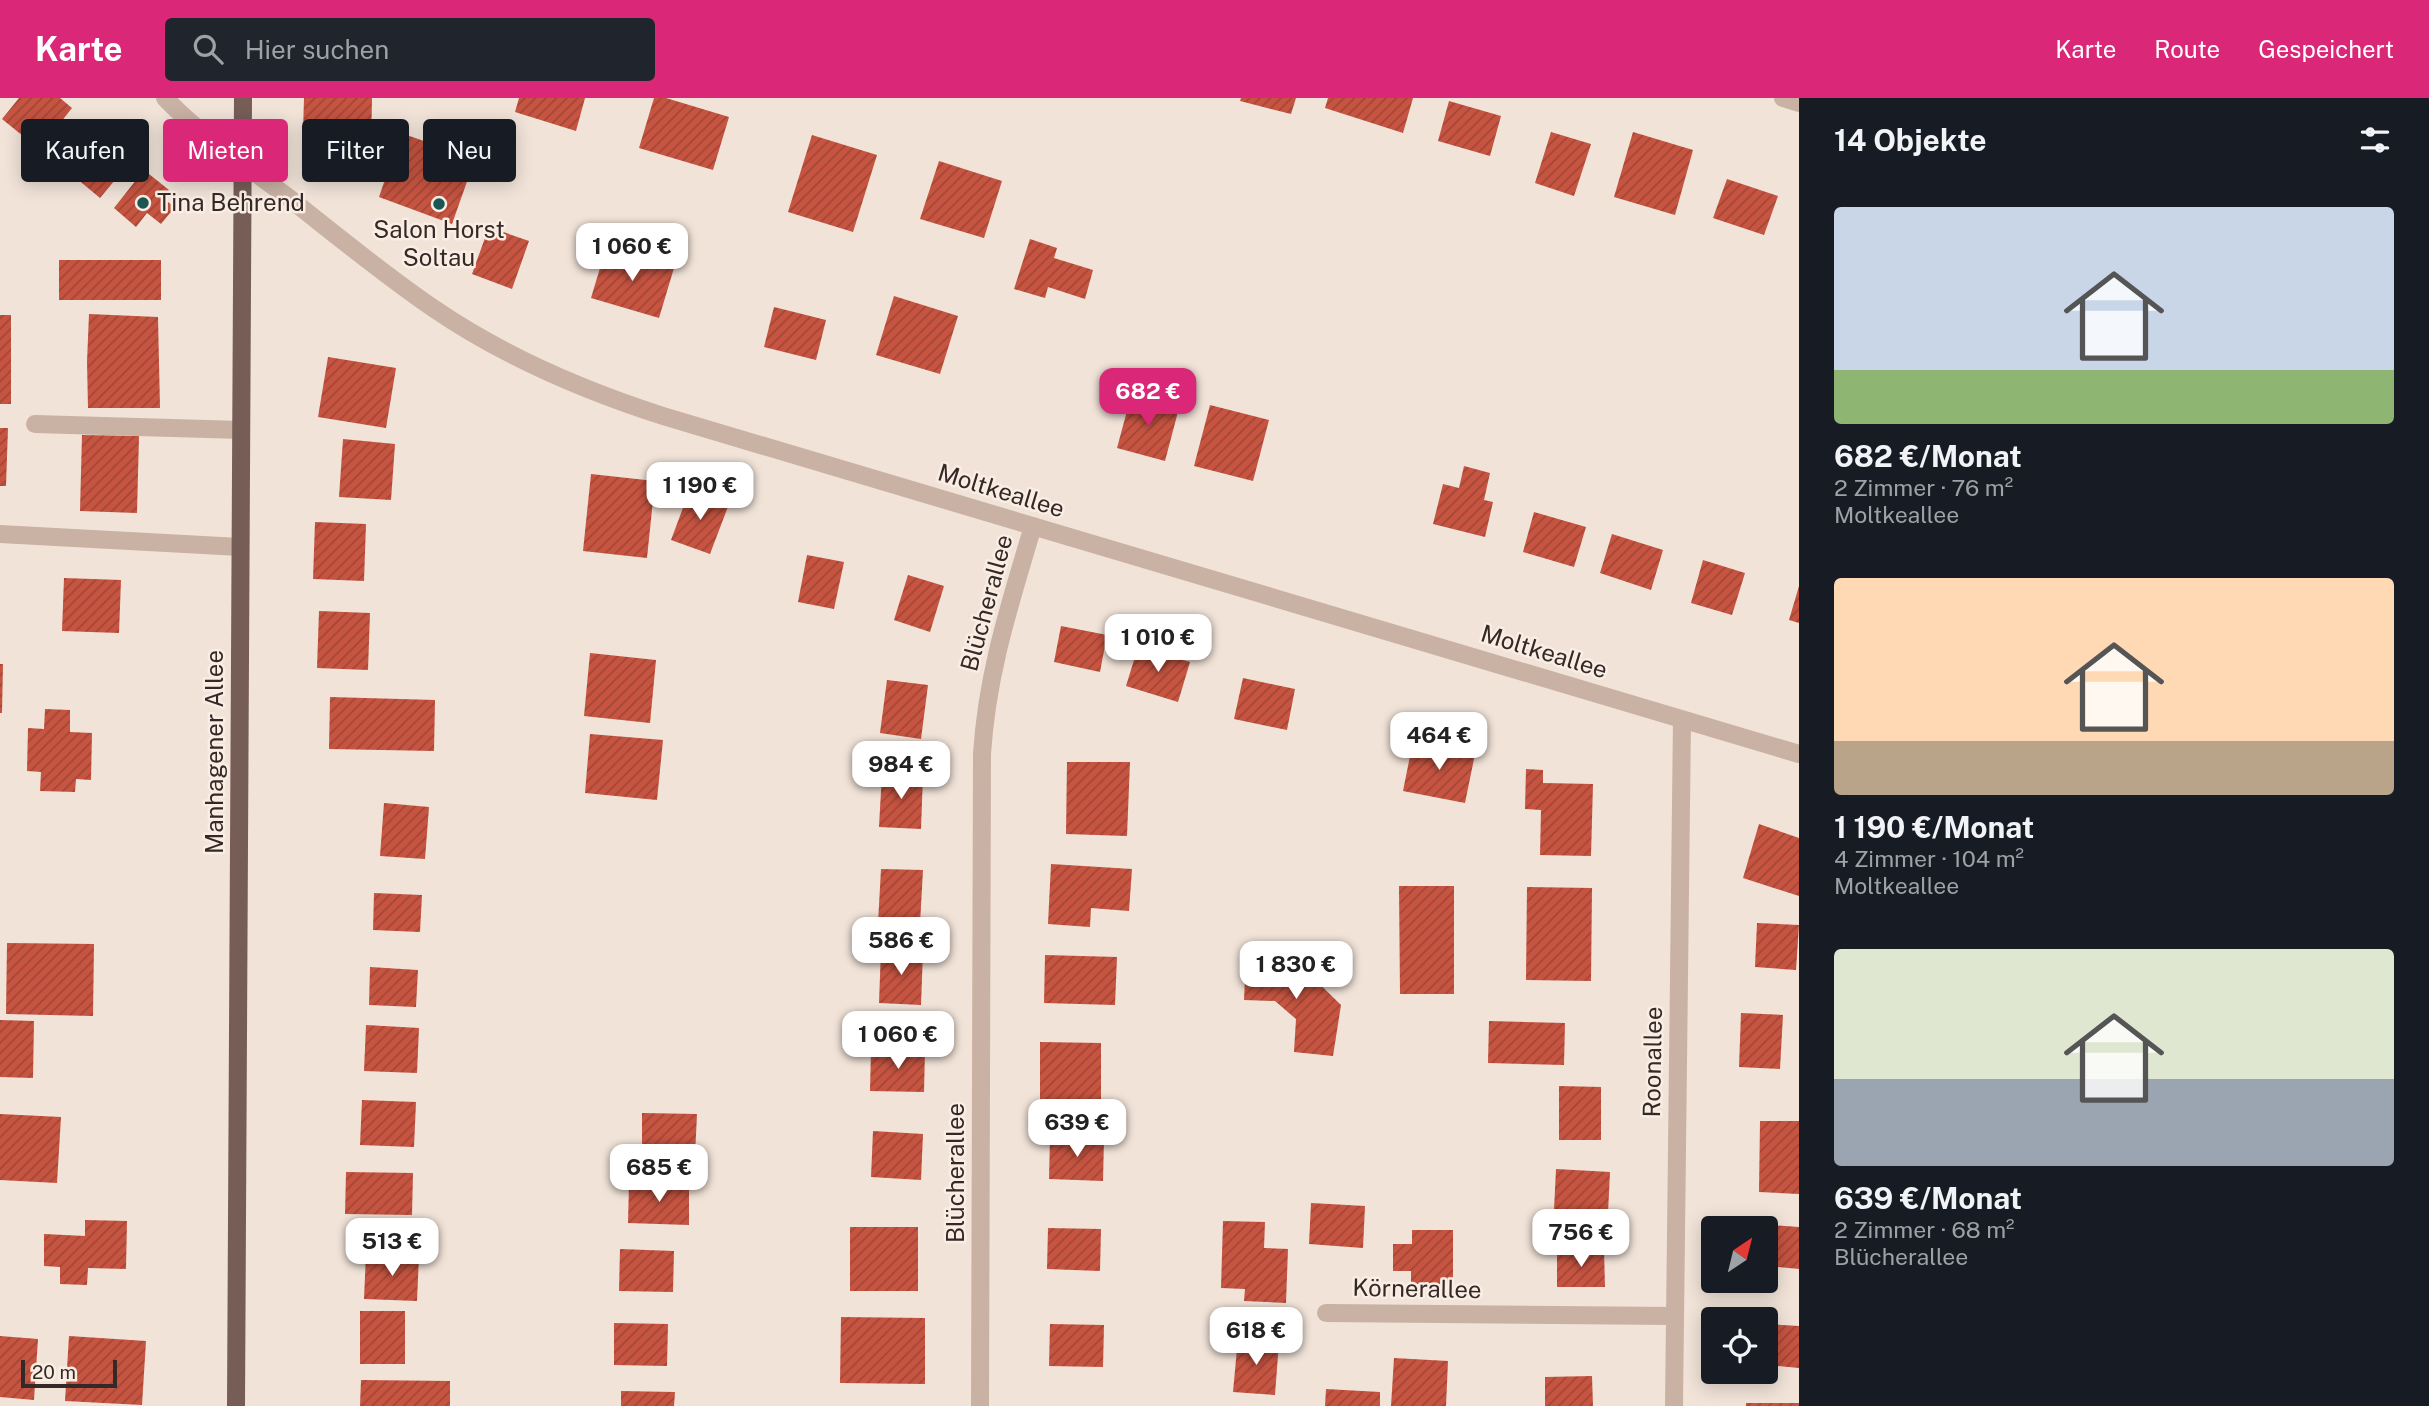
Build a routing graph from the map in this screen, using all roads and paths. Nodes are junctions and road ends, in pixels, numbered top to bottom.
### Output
1 (165, 98) edge
2 (243, 98) edge
3 (1783, 98) edge
4 (1799, 103) edge
5 (190, 119) edge
6 (243, 119) edge
7 (242, 182) edge
8 (267, 182) edge
9 (35, 424) dead end
10 (241, 430) junction
11 (1033, 526) junction
12 (0, 534) edge
13 (240, 547) junction
14 (1682, 719) junction
15 (1799, 754) edge
16 (1326, 1313) dead end
17 (1675, 1316) junction
18 (236, 1406) edge
19 (980, 1406) edge
20 (1674, 1406) edge

1 - 5 street, Moltkeallee
2 - 6 main road, Manhagener Allee
3 - 4 street
7 - 10 main road, Manhagener Allee
8 - 11 street, Moltkeallee
9 - 10 street
10 - 13 main road, Manhagener Allee
11 - 14 street, Moltkeallee
11 - 19 street, Blücherallee
12 - 13 street
13 - 18 main road, Manhagener Allee
14 - 15 street, Moltkeallee
14 - 17 street, Roonallee
16 - 17 street, Körnerallee
17 - 20 street, Roonallee

